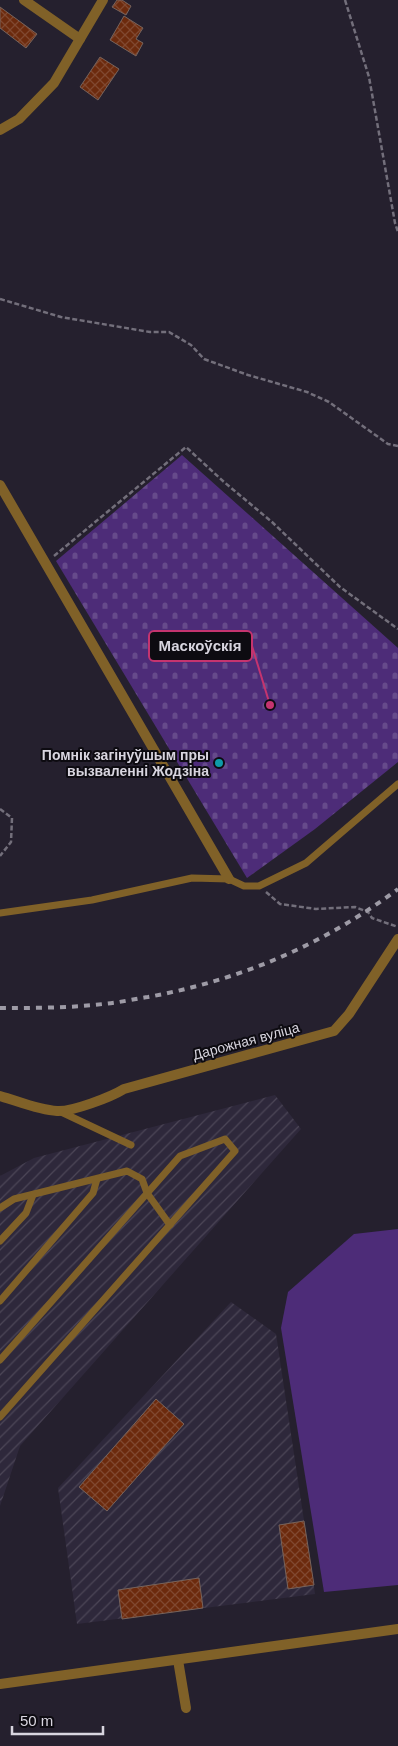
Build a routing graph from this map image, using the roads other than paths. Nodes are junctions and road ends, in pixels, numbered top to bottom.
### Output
1 (24, 0) edge
2 (103, 0) edge
3 (80, 39) junction
4 (0, 130) edge
5 (0, 485) edge
6 (398, 784) edge
7 (229, 879) junction
8 (0, 913) edge
9 (398, 939) edge
10 (0, 1096) edge
11 (59, 1111) junction
12 (131, 1145) dead end
13 (97, 1178) junction
14 (148, 1193) junction
15 (33, 1195) junction
16 (0, 1208) edge
17 (170, 1225) junction
18 (0, 1240) edge
19 (0, 1301) edge
20 (0, 1360) edge
21 (0, 1417) edge
22 (398, 1629) edge
23 (178, 1660) junction
24 (0, 1684) edge
25 (186, 1708) dead end

1 - 3 street
2 - 3 street
3 - 4 street
5 - 7 street
6 - 7 lane
7 - 8 lane
9 - 11 street, Дарожная вуліца
10 - 11 street
11 - 12 lane
13 - 14 lane
13 - 15 lane
13 - 19 lane
14 - 17 lane
14 - 17 lane
14 - 20 lane
15 - 16 lane
15 - 18 lane
17 - 21 lane
22 - 23 street
23 - 24 street
23 - 25 street

